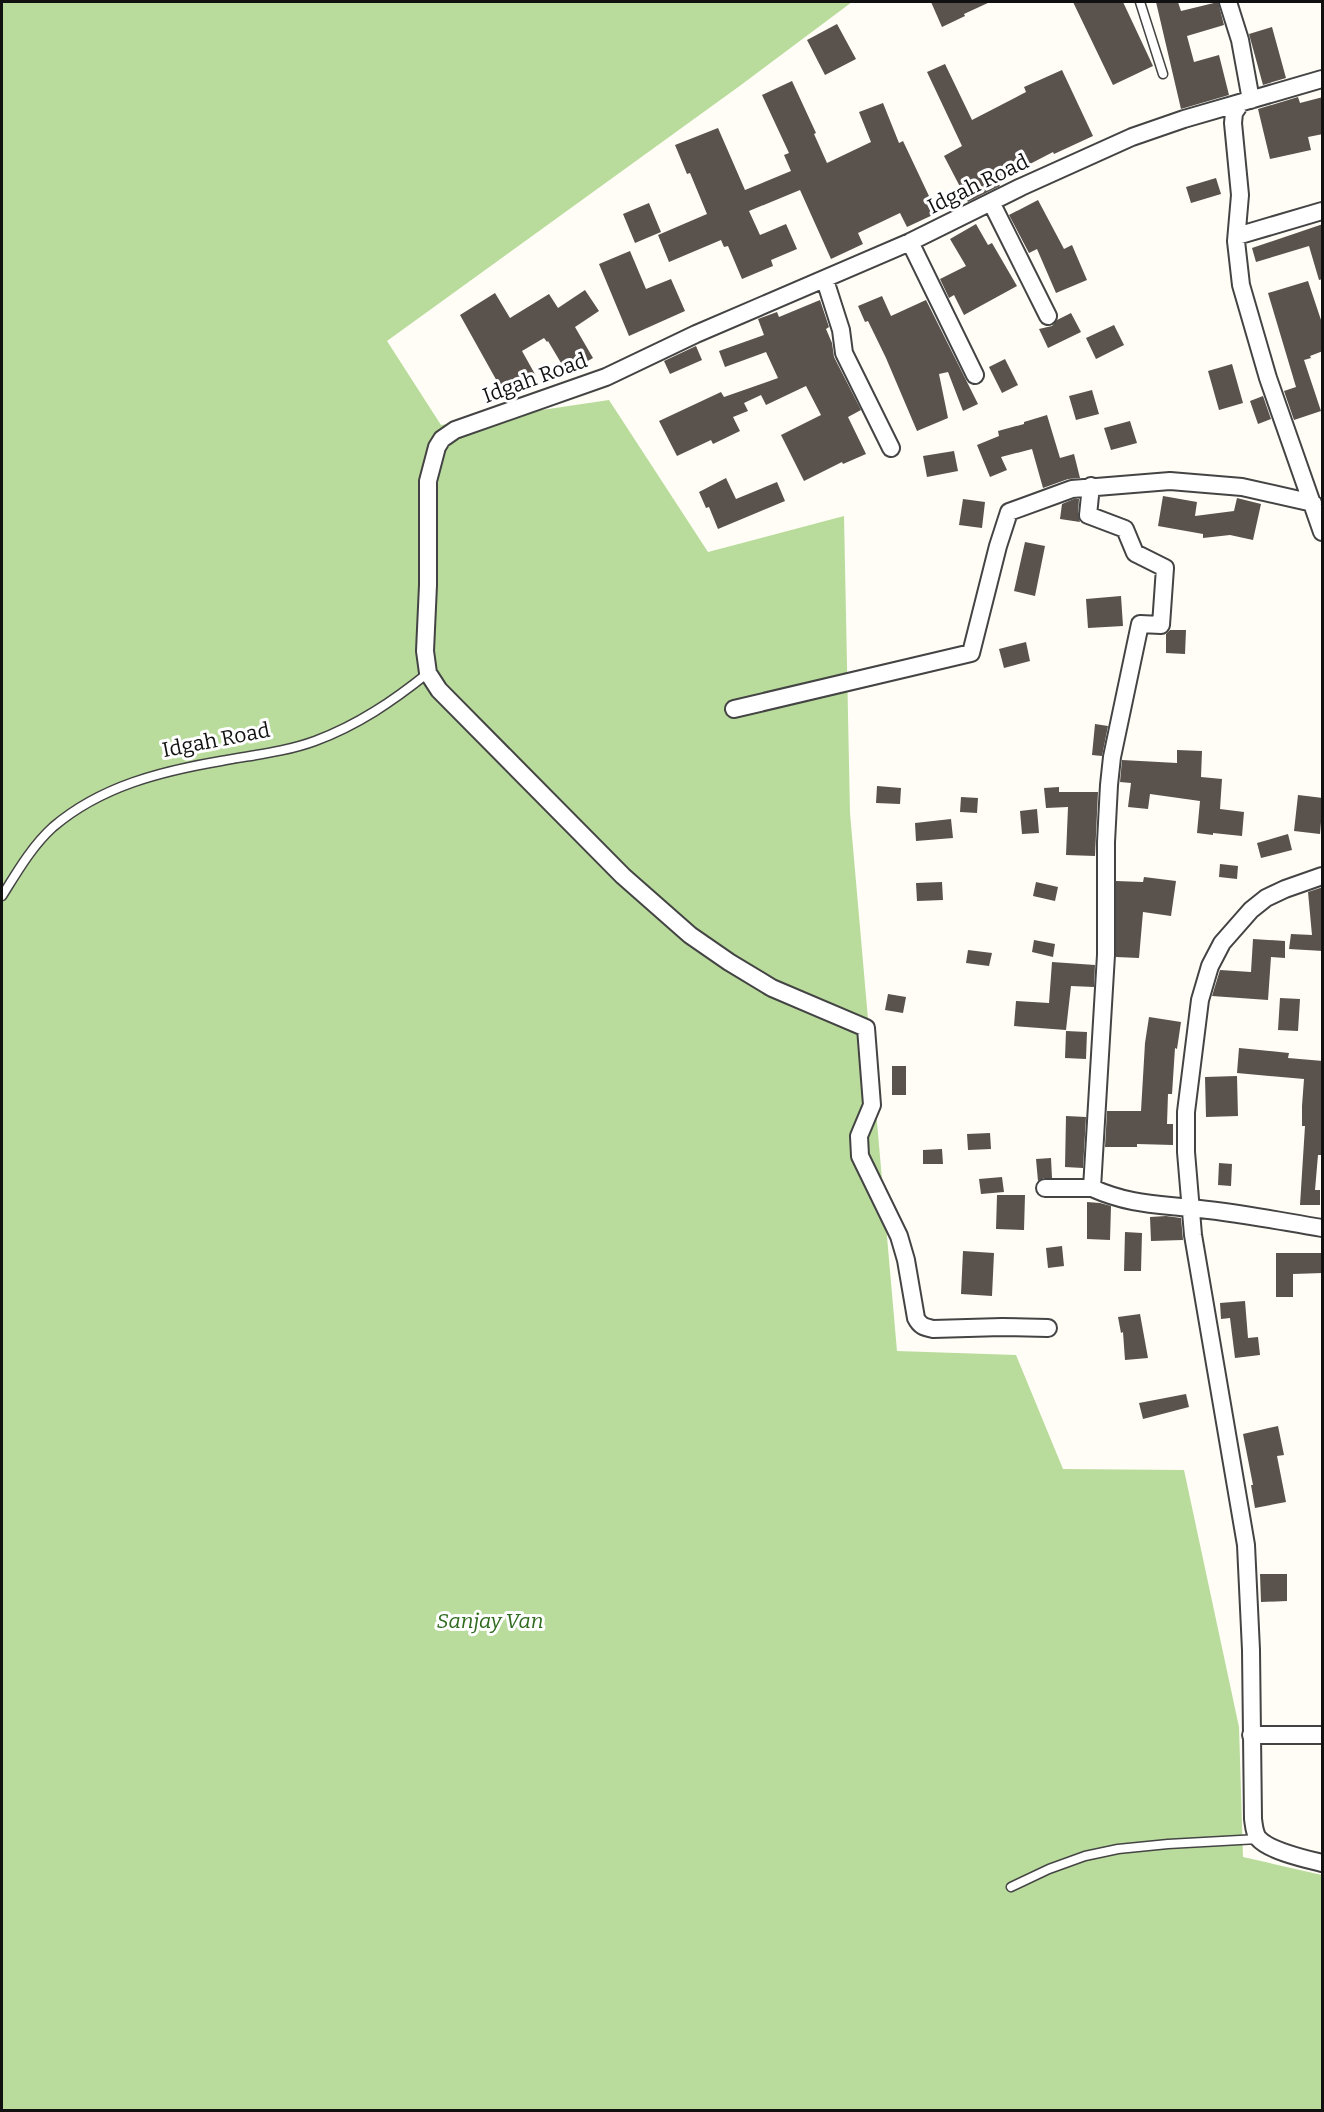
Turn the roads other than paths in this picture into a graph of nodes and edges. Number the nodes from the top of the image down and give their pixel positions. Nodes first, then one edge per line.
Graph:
1 (1140, 2) edge
2 (1228, 2) edge
3 (1163, 74) dead end
4 (1323, 79) edge
5 (1245, 102) junction
6 (992, 202) junction
7 (1323, 212) edge
8 (1237, 236) junction
9 (910, 242) junction
10 (825, 280) junction
11 (1048, 316) dead end
12 (975, 375) dead end
13 (891, 448) dead end
14 (1091, 486) junction
15 (1313, 503) junction
16 (1323, 532) edge
17 (428, 673) junction
18 (734, 710) dead end
19 (1323, 876) edge
20 (2, 896) edge
21 (1045, 1188) dead end
22 (1092, 1188) junction
23 (1190, 1208) junction
24 (1323, 1228) edge
25 (1048, 1328) dead end
26 (1251, 1735) junction
27 (1323, 1735) edge
28 (1259, 1839) junction
29 (1323, 1863) edge
30 (1011, 1887) dead end

1 - 3 lane
2 - 5 street
4 - 5 street, Idgah Road
5 - 6 street, Idgah Road
5 - 8 street
6 - 9 street, Idgah Road
6 - 11 street
7 - 8 street
8 - 15 street
9 - 10 street, Idgah Road
9 - 12 street
10 - 13 street
10 - 17 street, Idgah Road
14 - 15 street
14 - 18 street
14 - 22 street
15 - 16 street
17 - 20 lane, Idgah Road
17 - 25 street
19 - 23 street
21 - 22 street
22 - 23 street
23 - 24 street
23 - 26 street
26 - 27 street
26 - 28 street
28 - 29 street
28 - 30 lane

